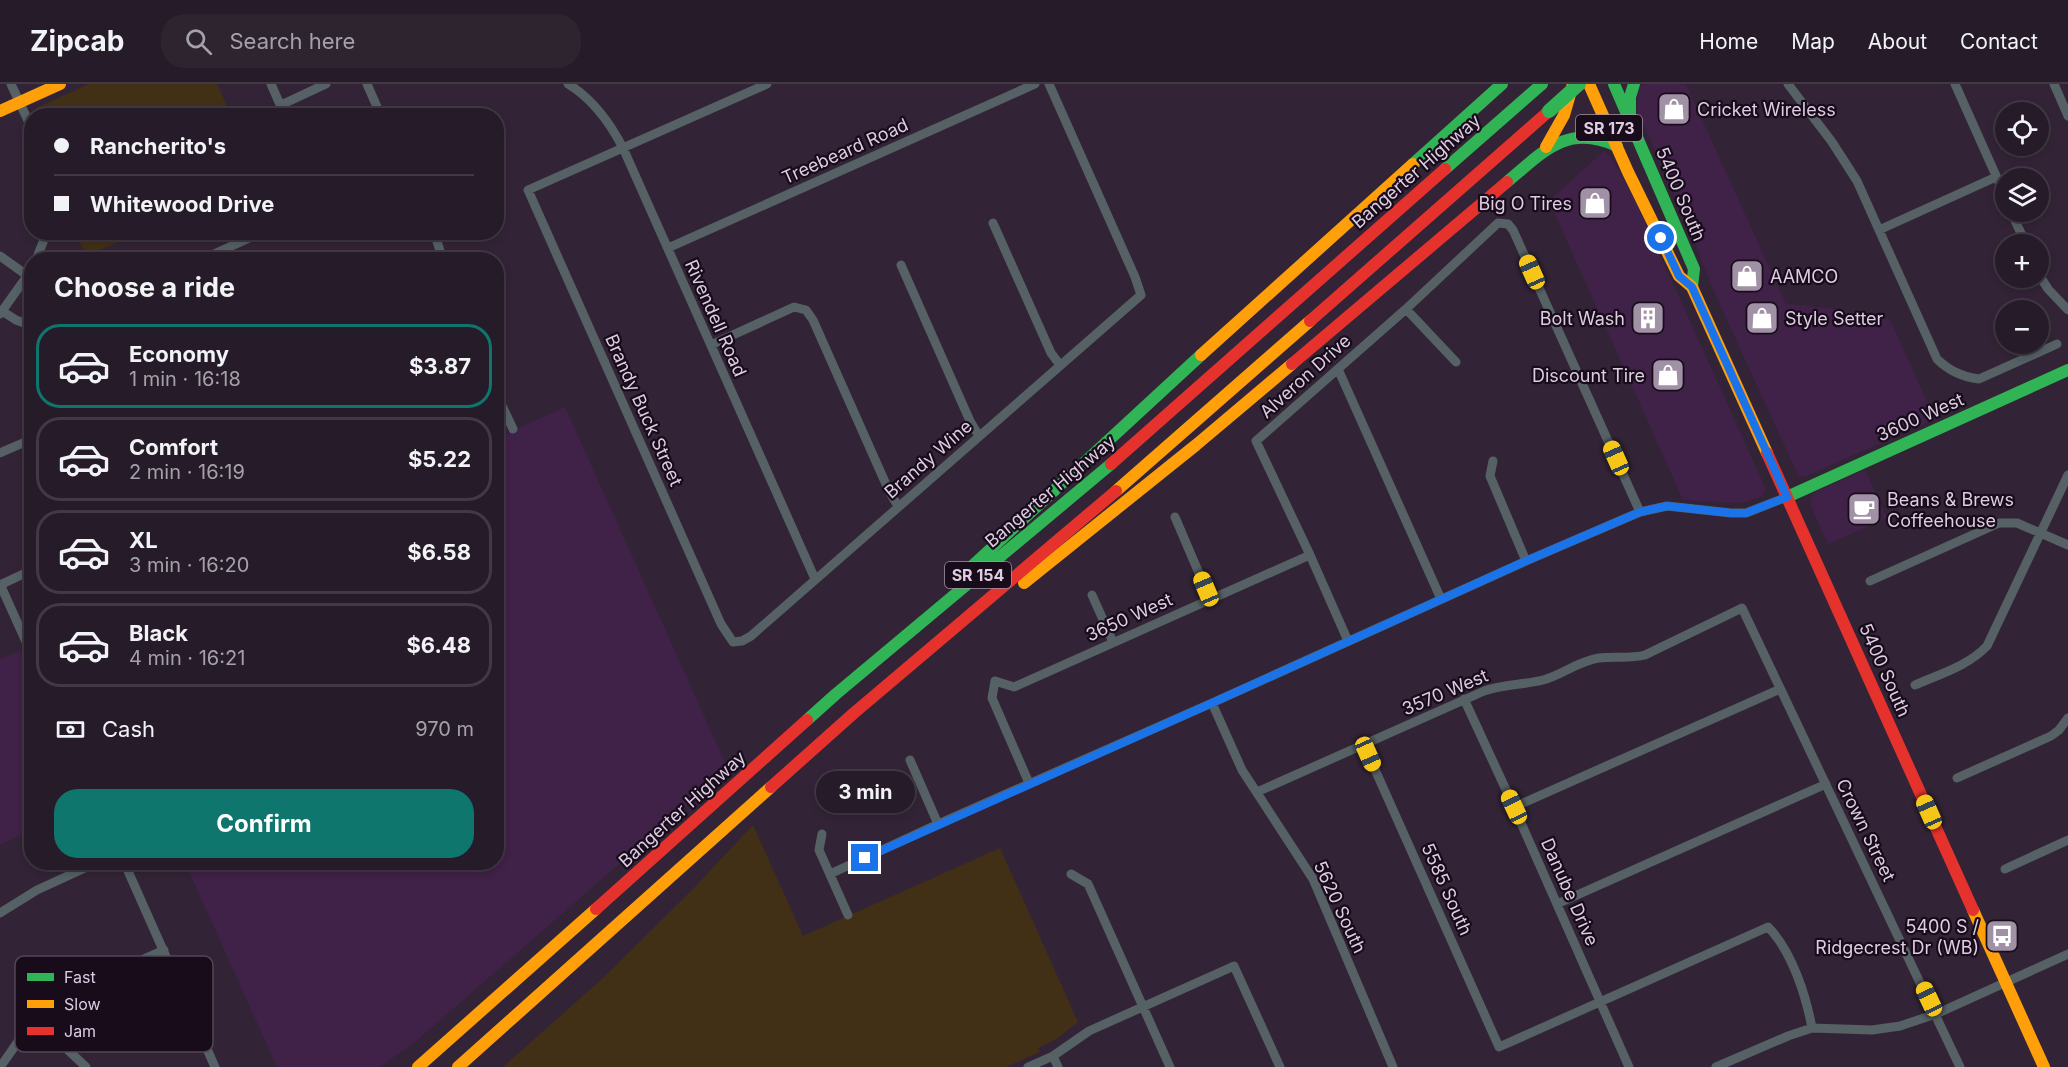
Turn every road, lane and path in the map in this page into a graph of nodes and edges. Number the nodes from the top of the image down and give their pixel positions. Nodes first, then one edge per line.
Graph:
1 (11, 84) edge
2 (60, 84) edge
3 (272, 84) edge
4 (326, 84) edge
5 (367, 84) edge
6 (568, 84) edge
7 (767, 84) edge
8 (1035, 84) edge
9 (1049, 84) edge
10 (1502, 84) edge
11 (1573, 84) edge
12 (1579, 84) edge
13 (1589, 84) edge
14 (1614, 84) edge
15 (1634, 84) edge
16 (1788, 84) edge
17 (1955, 84) edge
18 (2054, 84) edge
19 (1541, 85) edge
20 (20, 103) junction
21 (281, 105) junction
22 (282, 108) edge
23 (378, 108) edge
24 (0, 111) edge
25 (24, 112) edge
26 (2068, 116) edge
27 (1630, 120) junction
28 (1617, 146) junction
29 (623, 148) junction
30 (1541, 153) junction
31 (1995, 175) edge
32 (1995, 177) edge
33 (993, 223) dead end
34 (1879, 230) junction
35 (245, 240) edge
36 (668, 248) junction
37 (218, 252) edge
38 (0, 256) edge
39 (901, 265) dead end
40 (24, 270) edge
41 (24, 281) edge
42 (1692, 287) junction
43 (2047, 288) edge
44 (1406, 309) junction
45 (2068, 310) edge
46 (1, 312) edge
47 (24, 324) edge
48 (2057, 344) dead end
49 (711, 345) junction
50 (1456, 362) dead end
51 (1060, 365) junction
52 (1338, 369) junction
53 (2068, 370) edge
54 (504, 410) edge
55 (513, 429) dead end
56 (979, 436) junction
57 (24, 442) edge
58 (0, 453) edge
59 (1493, 461) dead end
60 (2068, 475) edge
61 (1787, 497) junction
62 (898, 506) junction
63 (1640, 512) junction
64 (1175, 517) dead end
65 (2042, 532) junction
66 (2068, 545) edge
67 (1310, 555) junction
68 (1526, 561) junction
69 (24, 574) edge
70 (815, 579) junction
71 (1870, 581) dead end
72 (0, 584) edge
73 (1092, 596) dead end
74 (1441, 599) junction
75 (1210, 600) junction
76 (1742, 608) joint
77 (24, 637) edge
78 (1347, 641) junction
79 (733, 642) joint
80 (1113, 642) junction
81 (1915, 685) dead end
82 (1780, 689) junction
83 (836, 694) junction
84 (1464, 699) junction
85 (1212, 703) junction
86 (854, 713) junction
87 (2067, 722) edge
88 (1364, 745) junction
89 (910, 760) dead end
90 (1957, 778) dead end
91 (1029, 783) junction
92 (1826, 784) junction
93 (1257, 792) junction
94 (1514, 807) junction
95 (938, 824) junction
96 (822, 834) dead end
97 (2068, 840) edge
98 (2005, 869) dead end
99 (81, 870) edge
100 (128, 870) edge
101 (830, 874) junction
102 (1071, 874) dead end
103 (1557, 904) junction
104 (0, 913) edge
105 (848, 915) dead end
106 (164, 950) junction
107 (2068, 954) edge
108 (151, 956) edge
109 (167, 956) edge
110 (2005, 982) junction
111 (1600, 1002) junction
112 (1142, 1006) junction
113 (1936, 1014) junction
114 (1812, 1028) junction
115 (15, 1046) edge
116 (70, 1052) edge
117 (208, 1052) edge
118 (1053, 1056) junction
119 (460, 1066) edge
120 (0, 1067) edge
121 (86, 1067) edge
122 (215, 1067) edge
123 (418, 1067) edge
124 (1028, 1067) edge
125 (1058, 1067) edge
126 (1170, 1067) edge
127 (1280, 1067) edge
128 (1393, 1067) edge
129 (1629, 1067) edge
130 (1716, 1067) edge
131 (1960, 1067) edge
132 (2044, 1067) edge

1 - 20 street
2 - 20 main road
3 - 21 street
4 - 21 street
5 - 23 street
6 - 29 street, Rivendell Road
7 - 29 street
8 - 36 street, Treebeard Road
9 - 51 street, Brandy Wine
10 - 83 main road
11 - 30 main road
12 - 86 main road, SR 154, bridge
13 - 28 main road, 5400 South / SR 173
14 - 27 main road, 5400 South / SR 173
15 - 27 main road
16 - 34 street
17 - 31 street
18 - 26 street
19 - 83 main road, Bangerter Highway / SR 154
20 - 24 main road
20 - 25 street
21 - 22 street
27 - 42 main road, 5400 South / SR 173
28 - 30 main road
28 - 42 main road, 5400 South / SR 173
29 - 36 street, Rivendell Road
29 - 79 street, Brandy Buck Street
30 - 86 main road
32 - 34 street
33 - 51 street
34 - 48 street
35 - 37 street
36 - 49 street, Rivendell Road
38 - 40 street
39 - 56 street
41 - 46 street
42 - 61 main road, 5400 South / SR 173
43 - 45 street
44 - 50 street
44 - 52 street, Alveron Drive
44 - 63 street, Alveron Drive
46 - 47 street
49 - 62 street
49 - 70 street, Rivendell Road
51 - 56 street, Brandy Wine
52 - 67 street, Alveron Drive
52 - 74 street
53 - 61 main road, 3600 West
54 - 55 street
56 - 62 street, Brandy Wine
57 - 58 street
59 - 68 street
60 - 65 street
61 - 63 street
61 - 110 main road, 5400 South / SR 173
62 - 70 street, Brandy Wine
63 - 68 street
64 - 75 street
65 - 66 street
65 - 71 street
65 - 81 street
67 - 75 street, 3650 West
67 - 78 street, Alveron Drive
68 - 74 street
69 - 72 street
70 - 79 street, Brandy Wine
72 - 77 street
73 - 80 street
74 - 78 street
75 - 80 street, 3650 West
76 - 82 street, Crown Street
76 - 84 street, 3570 West
78 - 85 street
80 - 91 street, 3650 West
82 - 92 street, Crown Street
82 - 94 street
83 - 123 main road, Bangerter Highway / SR 154
84 - 88 street, 3570 West
84 - 94 street, Danube Drive
85 - 91 street
85 - 93 street, 5620 South
86 - 119 main road, SR 154
87 - 90 street
88 - 93 street, 3570 West
88 - 111 street, 5585 South
89 - 95 street
91 - 95 street
92 - 103 street
92 - 113 street, Crown Street
93 - 128 street, 5620 South
94 - 103 street, Danube Drive
95 - 101 street
96 - 101 street
97 - 98 street
99 - 104 street
100 - 106 street
101 - 105 street
102 - 112 street
103 - 111 street, Danube Drive
106 - 108 street
106 - 109 street
107 - 110 street
110 - 113 street
110 - 132 main road, 5400 South / SR 173
111 - 114 street
111 - 129 street, Danube Drive
112 - 118 street
112 - 126 street
112 - 127 street
113 - 114 street
113 - 131 street, Crown Street
114 - 130 street
115 - 120 street
116 - 121 street
117 - 122 street
118 - 124 street
118 - 125 street

